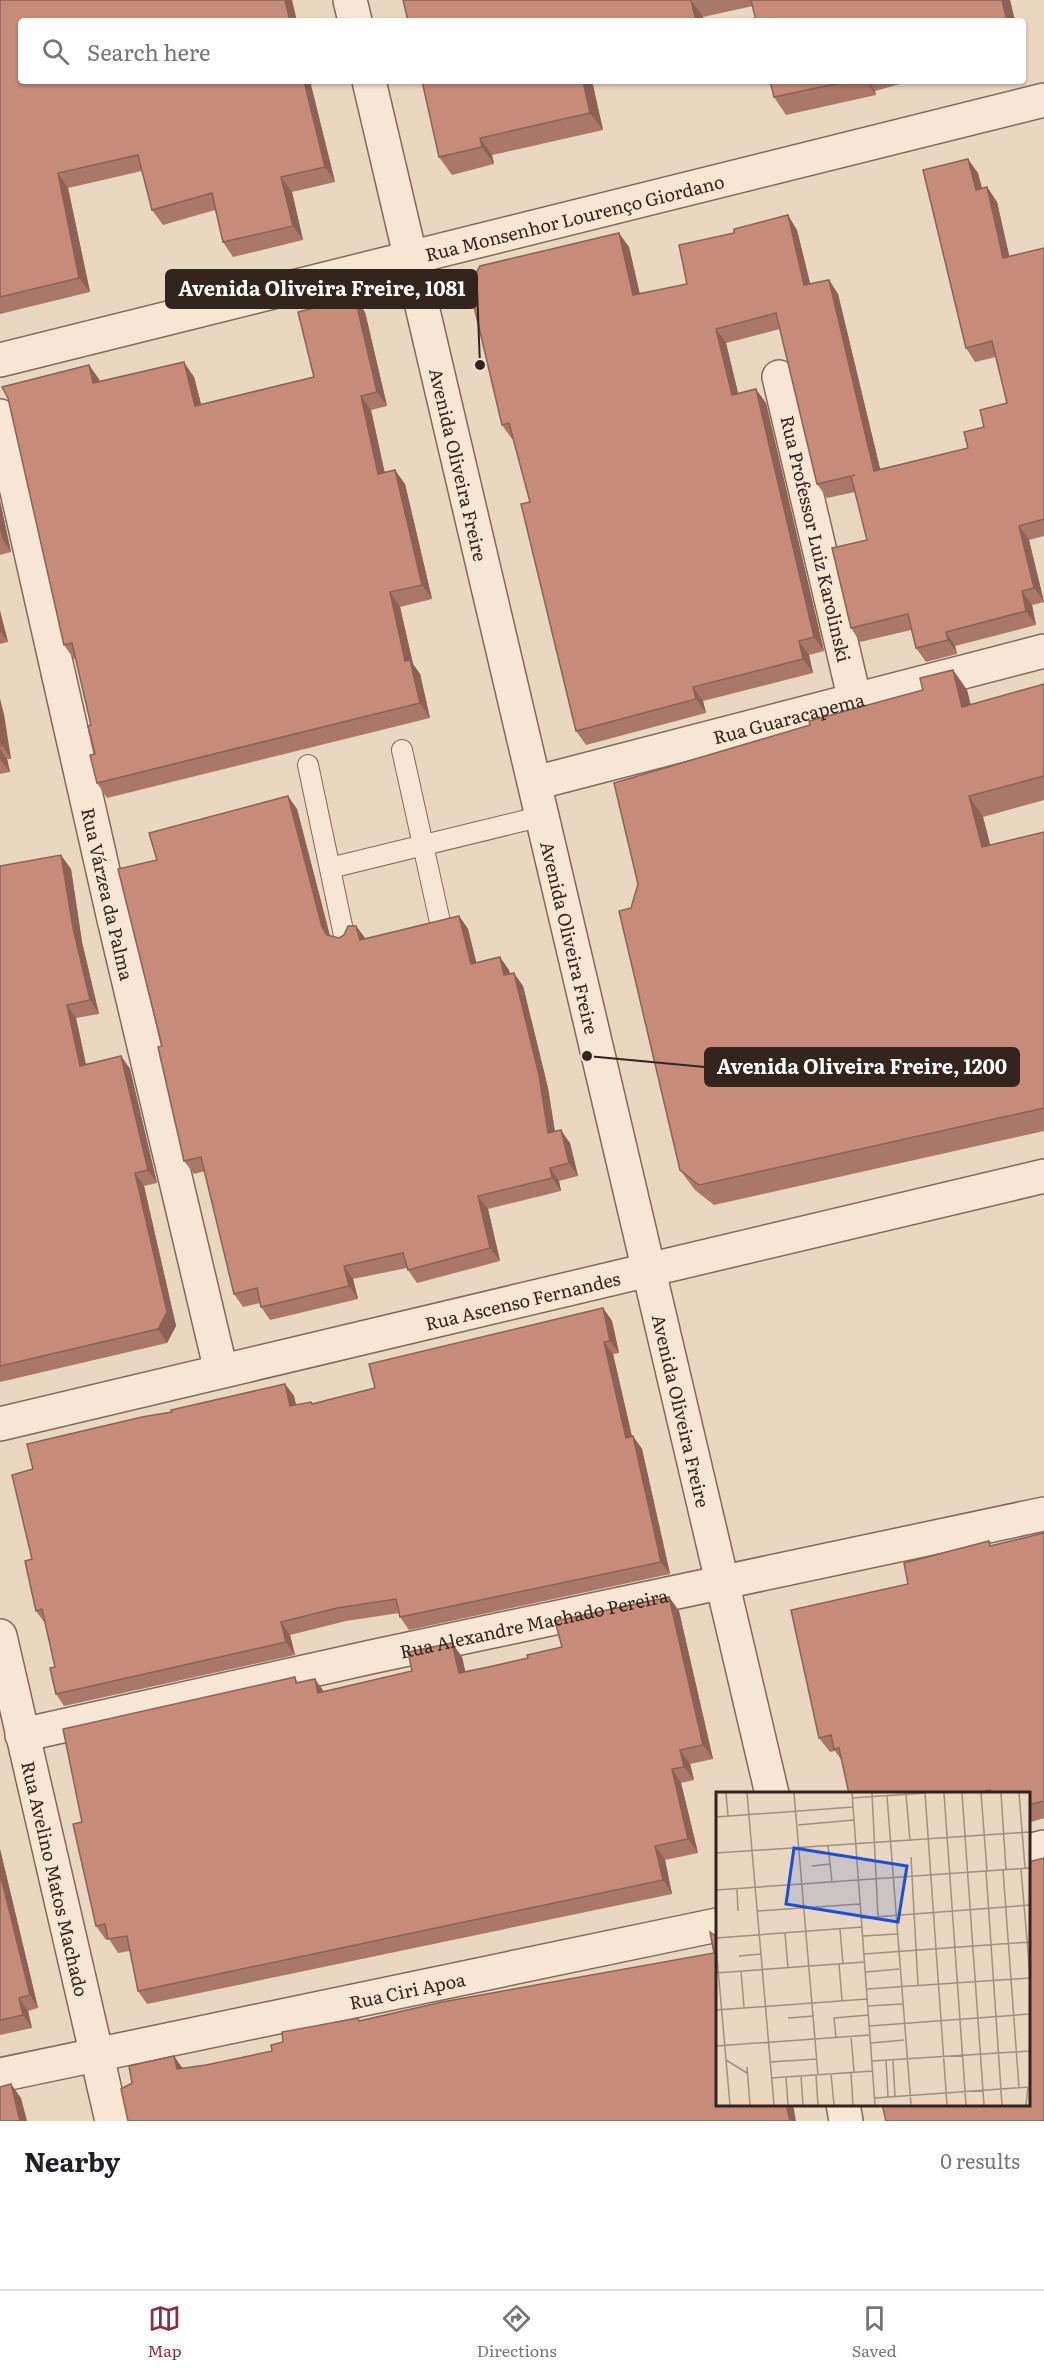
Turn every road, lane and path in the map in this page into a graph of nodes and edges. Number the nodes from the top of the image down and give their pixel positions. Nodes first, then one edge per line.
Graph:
1 (351, 0) edge
2 (354, 18) edge
3 (370, 84) edge
4 (1044, 100) edge
5 (409, 258) junction
6 (0, 360) edge
7 (779, 377) dead end
8 (0, 416) edge
9 (1044, 651) edge
10 (855, 701) junction
11 (402, 750) dead end
12 (308, 765) dead end
13 (535, 783) junction
14 (543, 816) junction
15 (423, 845) junction
16 (330, 868) junction
17 (441, 922) edge
18 (345, 940) edge
19 (1044, 1176) edge
20 (649, 1269) junction
21 (221, 1371) junction
22 (0, 1424) edge
23 (1044, 1514) edge
24 (721, 1582) junction
25 (0, 1636) edge
26 (22, 1736) junction
27 (772, 1792) edge
28 (1044, 1847) edge
29 (1029, 1851) edge
30 (716, 1924) edge
31 (95, 2054) junction
32 (0, 2075) edge
33 (843, 2106) edge
34 (112, 2121) edge
35 (846, 2121) edge

1 - 2 street
3 - 5 street, Avenida Oliveira Freire
4 - 5 street, Rua Monsenhor Lourenço Giordano
5 - 6 street, Rua Monsenhor Lourenço Giordano
5 - 13 street, Avenida Oliveira Freire
7 - 10 street, Rua Professor Luiz Karolinski
8 - 21 street, Rua Várzea da Palma
9 - 10 street, Rua Guaracapema
10 - 13 street, Rua Guaracapema
11 - 15 lane
12 - 16 lane
13 - 14 street, Avenida Oliveira Freire
14 - 15 lane
14 - 20 street, Avenida Oliveira Freire
15 - 16 lane
15 - 17 lane
16 - 18 lane
19 - 20 street, Rua Ascenso Fernandes
20 - 21 street, Rua Ascenso Fernandes
20 - 24 street, Avenida Oliveira Freire
21 - 22 street, Rua Ascenso Fernandes
23 - 24 street, Rua Alexandre Machado Pereira
24 - 26 street, Rua Alexandre Machado Pereira
24 - 27 street, Avenida Oliveira Freire
25 - 26 street, Rua Avelino Matos Machado
26 - 31 street, Rua Avelino Matos Machado
28 - 29 street
30 - 31 street, Rua Ciri Apoa
31 - 32 street, Rua Ciri Apoa
31 - 34 street, Rua Avelino Matos Machado
33 - 35 street

